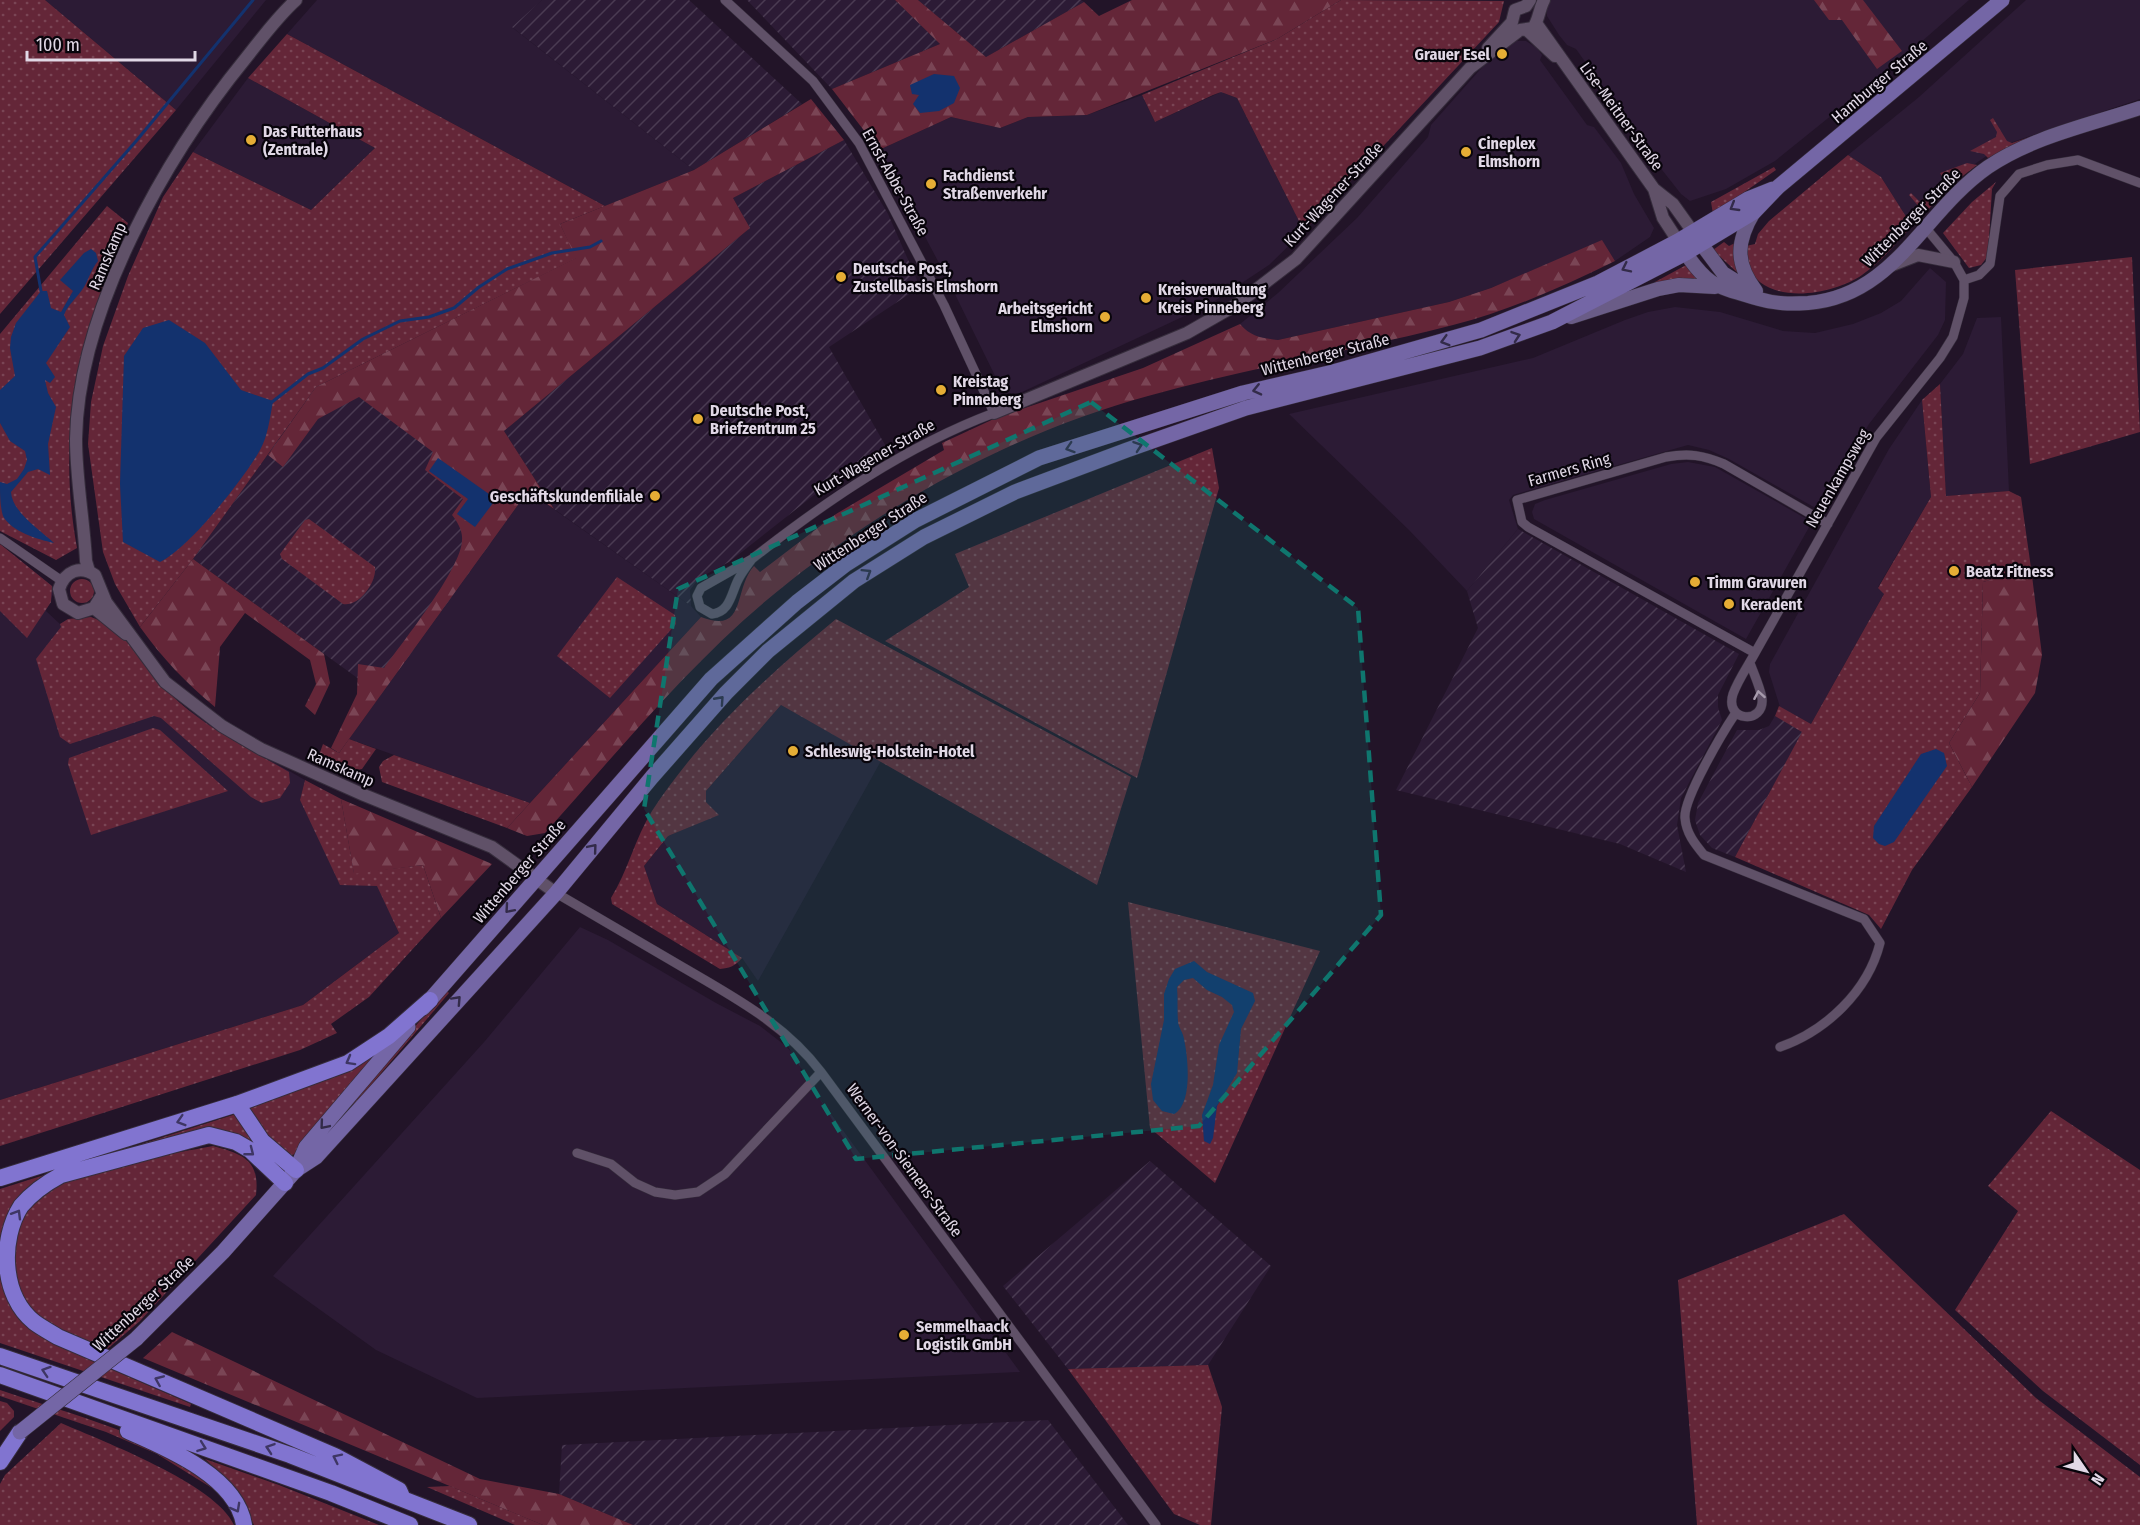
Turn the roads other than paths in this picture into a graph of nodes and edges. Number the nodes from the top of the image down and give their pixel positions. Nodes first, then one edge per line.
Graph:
1 (296, 0) edge
2 (725, 0) edge
3 (1544, 0) edge
4 (2002, 0) edge
5 (1528, 3) edge
6 (1527, 24) junction
7 (2140, 108) edge
8 (2140, 183) edge
9 (1779, 187) junction
10 (1654, 189) junction
11 (1754, 212) junction
12 (1925, 227) junction
13 (1696, 238) junction
14 (1682, 247) junction
15 (1954, 262) junction
16 (1890, 266) junction
17 (1964, 280) junction
18 (1718, 287) junction
19 (1758, 293) junction
20 (1804, 303) junction
21 (1552, 322) junction
22 (994, 412) junction
23 (1828, 524) junction
24 (0, 538) edge
25 (752, 559) junction
26 (89, 571) junction
27 (62, 581) junction
28 (102, 595) junction
29 (94, 608) junction
30 (134, 640) junction
31 (1755, 653) junction
32 (1750, 663) junction
33 (1735, 714) junction
34 (536, 878) junction
35 (556, 893) junction
36 (430, 1000) junction
37 (1780, 1047) dead end
38 (821, 1072) junction
39 (237, 1104) junction
40 (577, 1153) dead end
41 (291, 1177) junction
42 (0, 1178) edge
43 (0, 1356) edge
44 (0, 1375) edge
45 (108, 1413) junction
46 (20, 1432) junction
47 (0, 1446) edge
48 (0, 1462) edge
49 (403, 1499) junction
50 (244, 1525) edge
51 (410, 1525) edge
52 (469, 1525) edge
53 (1156, 1525) edge

1 - 26 street, Ramskamp
2 - 22 street, Ernst-Abbe-Straße
3 - 6 street, Kurt-Wagener-Straße
4 - 9 main road, Hamburger Straße
5 - 6 street, Kurt-Wagener-Straße
5 - 6 street, Kurt-Wagener-Straße
6 - 10 street, Lise-Meitner-Straße
6 - 22 street, Kurt-Wagener-Straße
7 - 12 main road, Wittenberger Straße
8 - 17 street
9 - 11 main road, Hamburger Straße
9 -> 13 main road, Hamburger Straße
10 - 13 street, Lise-Meitner-Straße
10 - 14 street, Lise-Meitner-Straße
11 - 13 main road, Hamburger Straße
11 - 19 main road
12 - 15 street
12 - 16 main road, Wittenberger Straße
13 - 14 main road, Wittenberger Straße
13 - 19 main road, Wittenberger Straße
14 - 18 main road, Wittenberger Straße
14 - 21 main road, Wittenberger Straße
14 -> 34 main road, Wittenberger Straße
15 - 16 street
15 - 17 street
16 - 20 main road, Wittenberger Straße
17 - 23 street, Neuenkampsweg
18 - 20 main road, Wittenberger Straße
18 - 21 main road
19 - 20 main road, Wittenberger Straße
35 -> 21 main road, Wittenberger Straße
22 - 25 street, Kurt-Wagener-Straße
23 - 31 street, Neuenkampsweg
23 - 31 street, Farmers Ring
24 - 27 street
25 - 25 street, Kurt-Wagener-Straße
26 - 27 street
26 - 28 street, Ramskamp
27 - 29 street
28 - 29 street
28 - 30 street, Ramskamp
29 - 30 street, Ramskamp
30 - 34 street, Ramskamp
31 - 32 street, Neuenkampsweg
32 - 33 street, Neuenkampsweg
33 -> 32 street
33 - 37 street, Neuenkampsweg
34 - 35 street, Ramskamp
34 -> 36 main road, Wittenberger Straße
35 - 38 street, Werner-von-Siemens-Straße
41 -> 35 main road, Wittenberger Straße
36 -> 39 highway
36 -> 41 main road, Wittenberger Straße
38 - 40 street
38 - 53 street, Werner-von-Siemens-Straße
39 - 41 highway
39 -> 42 highway
41 - 46 main road, Wittenberger Straße, bridge
49 -> 41 highway
49 -> 43 highway
44 - 45 highway
45 -> 50 highway
45 -> 51 highway
46 - 47 main road, Wittenberger Straße
46 - 48 highway
49 - 52 highway

